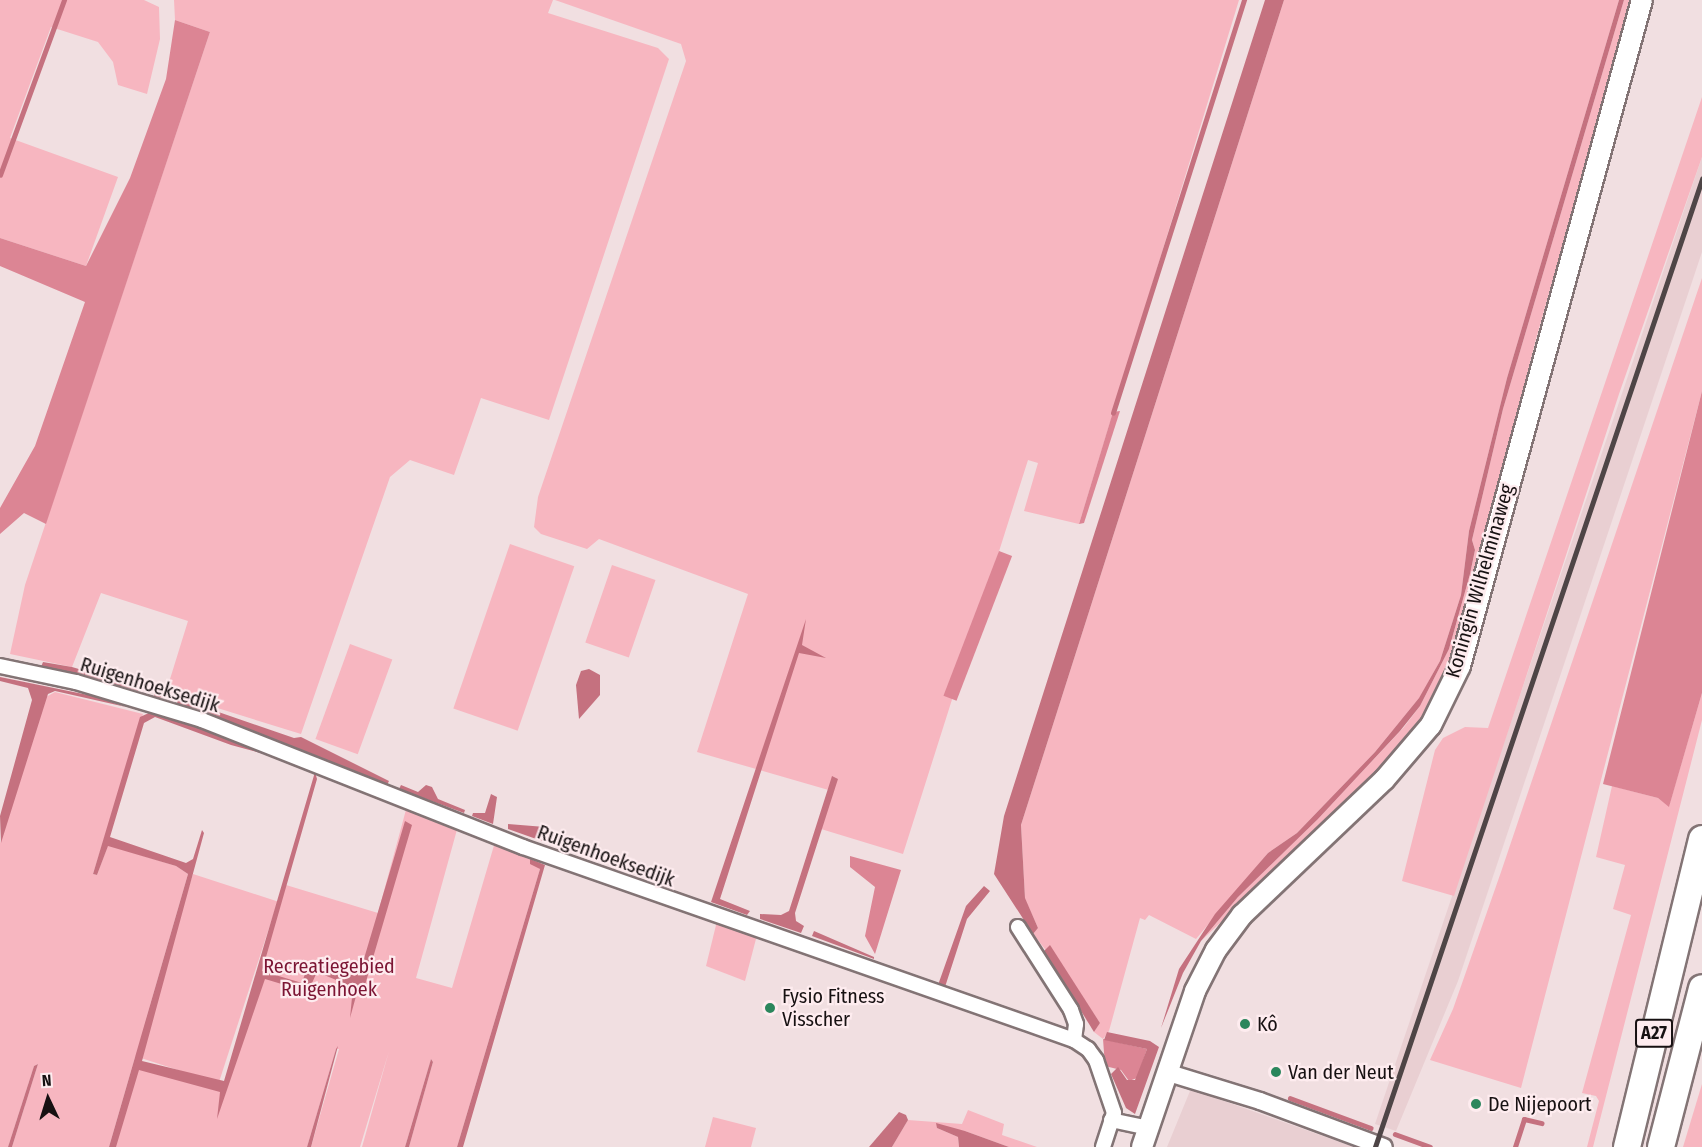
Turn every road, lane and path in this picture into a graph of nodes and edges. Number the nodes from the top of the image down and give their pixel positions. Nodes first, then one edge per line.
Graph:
1 (1642, 0) edge
2 (0, 666) edge
3 (1702, 839) edge
4 (1018, 927) dead end
5 (1702, 988) edge
6 (1074, 1040) junction
7 (1169, 1073) junction
8 (1111, 1120) junction
9 (1148, 1128) junction
10 (1103, 1147) edge
11 (1143, 1147) edge
12 (1384, 1147) edge
13 (1627, 1147) edge
14 (1661, 1147) edge

1 - 7 main road, Koningin Wilhelminaweg
2 - 6 street, Ruigenhoeksedijk
3 - 13 highway, A27
4 - 6 street
5 - 14 highway, A27
6 - 8 street, Ruigenhoeksedijk
7 - 9 main road, Koningin Wilhelminaweg
7 - 12 street
8 - 9 street
8 - 10 street
9 - 11 main road, Koningin Wilhelminaweg

